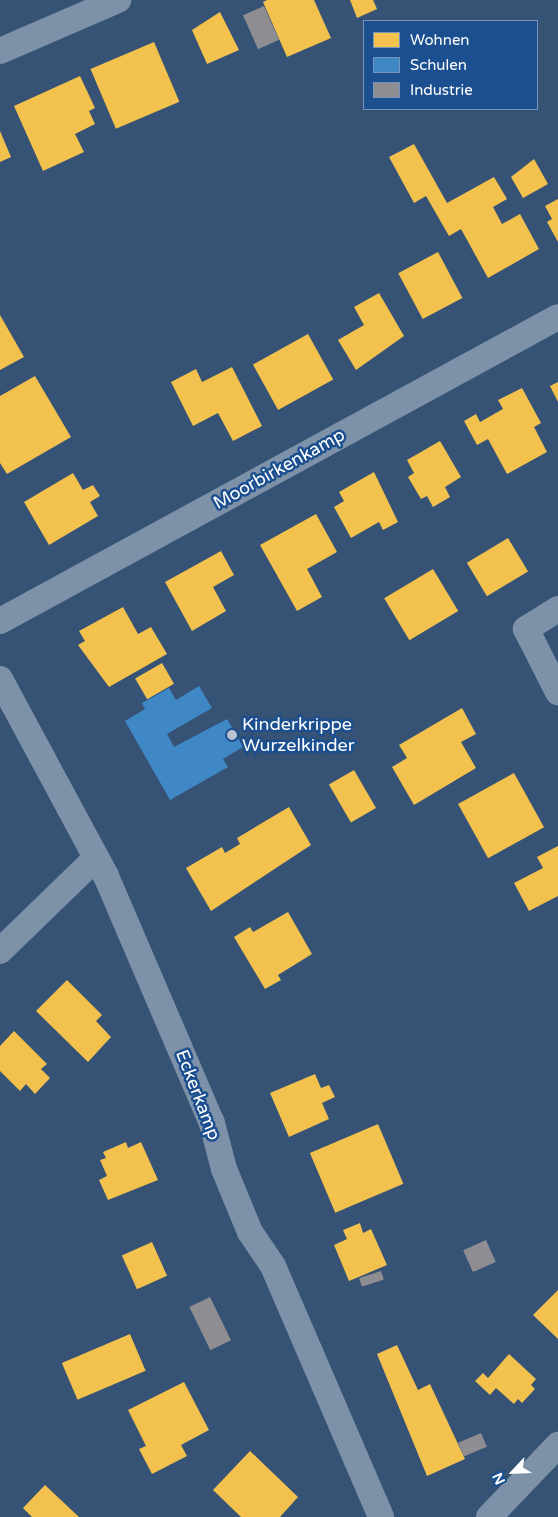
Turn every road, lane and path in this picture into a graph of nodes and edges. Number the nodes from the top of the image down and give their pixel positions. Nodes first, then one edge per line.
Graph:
1 (118, 0) edge
2 (0, 51) edge
3 (558, 317) edge
4 (558, 609) edge
5 (0, 621) edge
6 (0, 678) edge
7 (558, 692) edge
8 (96, 858) junction
9 (0, 951) edge
10 (558, 1445) edge
11 (381, 1517) edge
12 (489, 1517) edge

1 - 2 street
3 - 5 street, Moorbirkenkamp
4 - 7 street
6 - 8 street, Eckerkamp
8 - 9 street
8 - 11 street, Eckerkamp
10 - 12 street

